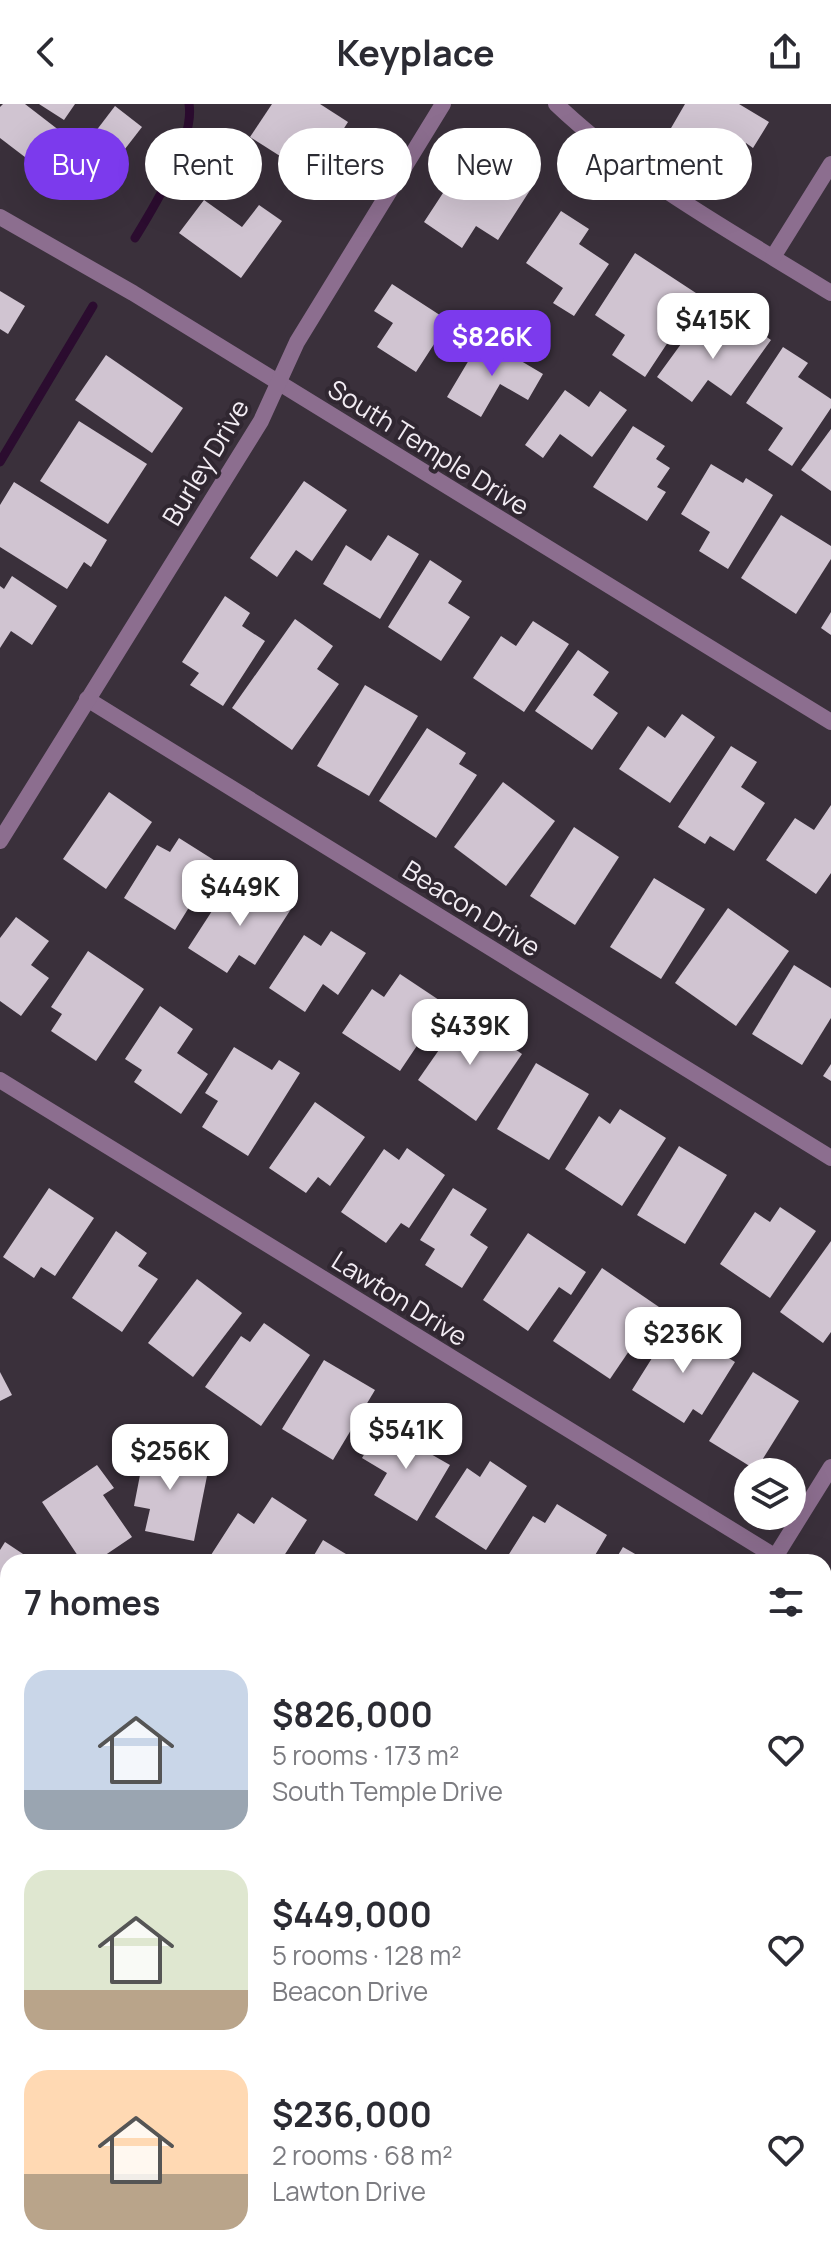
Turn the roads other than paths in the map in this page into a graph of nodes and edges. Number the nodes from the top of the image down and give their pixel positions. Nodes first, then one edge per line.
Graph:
1 (443, 104) edge
2 (556, 104) edge
3 (831, 164) edge
4 (0, 217) edge
5 (773, 257) junction
6 (831, 293) edge
7 (279, 382) junction
8 (87, 699) junction
9 (831, 722) edge
10 (0, 841) edge
11 (0, 1080) edge
12 (831, 1158) edge
13 (831, 1467) edge
14 (766, 1554) edge
15 (777, 1554) edge

1 - 7 street, Burley Drive
2 - 5 street
3 - 5 street
4 - 7 street, South Temple Drive
5 - 6 street
7 - 8 street, Burley Drive
7 - 9 street, South Temple Drive
8 - 10 street, Burley Drive
8 - 12 street, Beacon Drive
11 - 14 street, Lawton Drive
13 - 15 street

